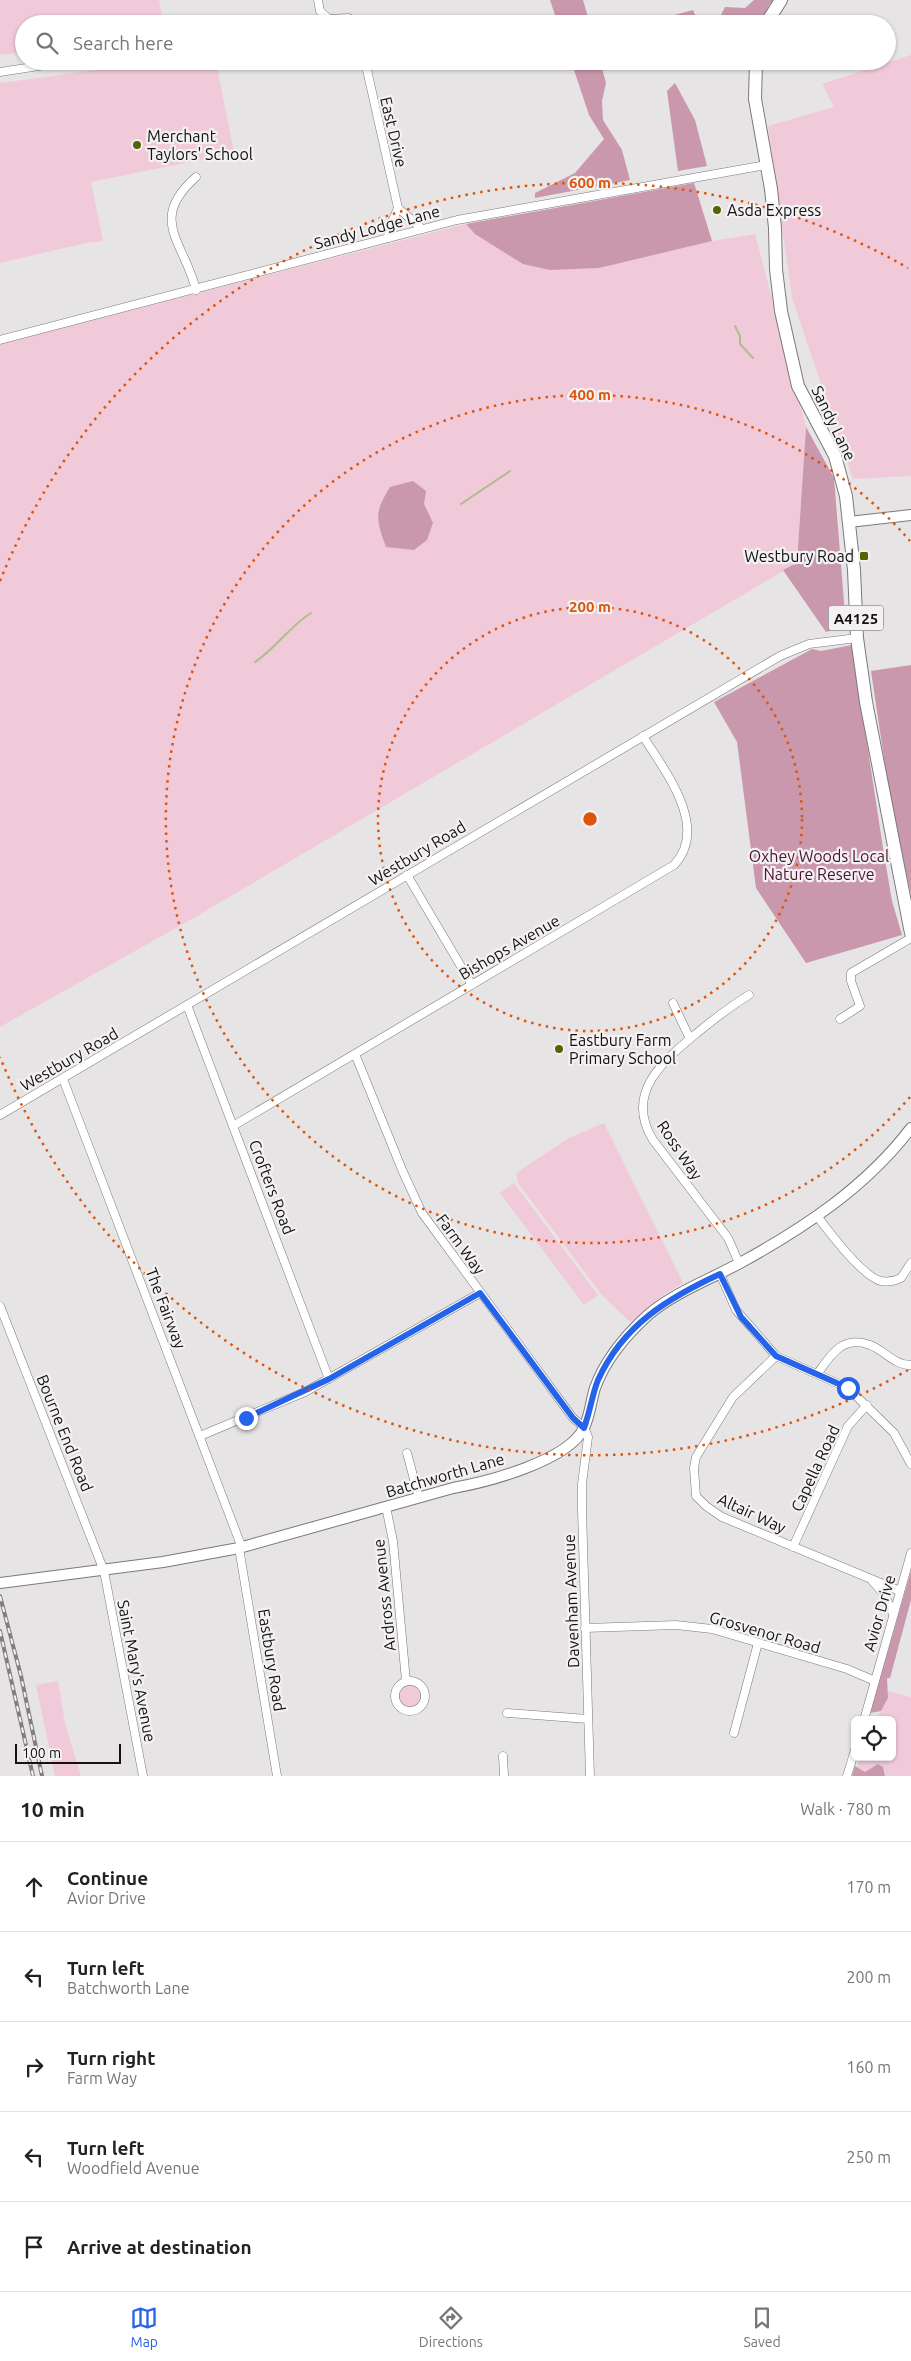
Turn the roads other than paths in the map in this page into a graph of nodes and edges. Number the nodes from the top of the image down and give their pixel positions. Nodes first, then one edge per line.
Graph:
1 (318, 0) edge
2 (781, 0) edge
3 (324, 15) edge
4 (772, 15) edge
5 (15, 70) edge
6 (365, 70) edge
7 (756, 70) edge
8 (0, 72) edge
9 (766, 164) junction
10 (196, 177) dead end
11 (398, 208) junction
12 (422, 229) junction
13 (388, 238) junction
14 (196, 290) junction
15 (0, 340) edge
16 (911, 515) edge
17 (849, 522) junction
18 (858, 638) junction
19 (643, 736) junction
20 (407, 875) junction
21 (911, 933) edge
22 (911, 938) edge
23 (472, 985) junction
24 (749, 995) dead end
25 (673, 1003) dead end
26 (186, 1005) junction
27 (840, 1019) dead end
28 (690, 1039) junction
29 (355, 1054) junction
30 (63, 1079) junction
31 (0, 1115) edge
32 (233, 1126) junction
33 (911, 1128) edge
34 (817, 1216) junction
35 (739, 1263) junction
36 (911, 1263) edge
37 (720, 1274) junction
38 (480, 1293) junction
39 (0, 1306) edge
40 (776, 1356) junction
41 (911, 1365) edge
42 (818, 1373) junction
43 (329, 1379) junction
44 (867, 1405) junction
45 (584, 1428) junction
46 (200, 1436) junction
47 (407, 1453) dead end
48 (911, 1464) edge
49 (419, 1498) junction
50 (386, 1507) junction
51 (794, 1547) junction
52 (240, 1548) junction
53 (911, 1553) edge
54 (104, 1571) junction
55 (871, 1580) junction
56 (0, 1583) edge
57 (900, 1591) junction
58 (893, 1614) junction
59 (585, 1628) junction
60 (758, 1643) junction
61 (875, 1681) junction
62 (406, 1682) junction
63 (507, 1714) dead end
64 (865, 1716) edge
65 (588, 1719) junction
66 (734, 1733) dead end
67 (503, 1756) dead end
68 (852, 1761) edge
69 (143, 1776) edge
70 (277, 1776) edge
71 (504, 1776) edge
72 (590, 1776) edge
73 (847, 1776) edge

1 - 3 street
2 - 4 main road
5 - 8 street
6 - 11 street, East Drive
7 - 9 main road, A4125
9 - 12 street, Sandy Lodge Lane
9 - 17 main road, Sandy Lane / A4125
10 - 14 street
11 - 12 street
11 - 13 street
12 - 13 street, Sandy Lodge Lane
13 - 14 street, Sandy Lodge Lane
14 - 15 street, Sandy Lodge Lane
16 - 17 street
17 - 18 main road, Sandy Lane / A4125
18 - 19 street, Westbury Road
18 - 21 main road, Sandy Lane / A4125
19 - 20 street, Westbury Road
19 - 23 street, Bishops Avenue
20 - 23 street
20 - 26 street, Westbury Road
22 - 27 street
23 - 29 street, Bishops Avenue
24 - 28 street, Ross Way
25 - 28 street
26 - 30 street, Westbury Road
26 - 32 street, Crofters Road
28 - 35 street, Ross Way
29 - 32 street, Bishops Avenue
29 - 38 street, Farm Way
30 - 31 street, Westbury Road
30 - 46 street, The Fairway
32 - 43 street, Crofters Road
33 - 34 street, Batchworth Lane
34 - 35 street, Batchworth Lane
34 - 36 street
35 - 37 street, Batchworth Lane
37 - 40 street
37 - 45 street, Batchworth Lane
38 - 43 street
38 - 45 street, Farm Way
39 - 54 street, Bourne End Road
40 - 42 street
40 - 51 street, Altair Way
41 - 42 street
42 - 44 street
43 - 46 street
44 - 48 street
44 - 51 street, Capella Road
45 - 49 street, Batchworth Lane
45 - 59 street, Davenham Avenue
46 - 52 street, The Fairway
47 - 49 street
49 - 50 street, Batchworth Lane
50 - 52 street, Batchworth Lane
50 - 62 street, Ardross Avenue
51 - 55 street, Altair Way
52 - 54 street, Batchworth Lane
52 - 70 street, Eastbury Road
53 - 57 street, Avior Drive
54 - 56 street, Batchworth Lane
54 - 69 street, Saint Mary's Avenue
55 - 57 street, Altair Way
55 - 58 street
57 - 58 street, Avior Drive
58 - 61 street, Avior Drive
59 - 60 street, Grosvenor Road
59 - 65 street, Davenham Avenue
60 - 61 street, Grosvenor Road
60 - 66 street
61 - 64 street, Avior Drive
62 - 62 street
63 - 65 street
65 - 72 street, Davenham Avenue
67 - 71 street
68 - 73 street

